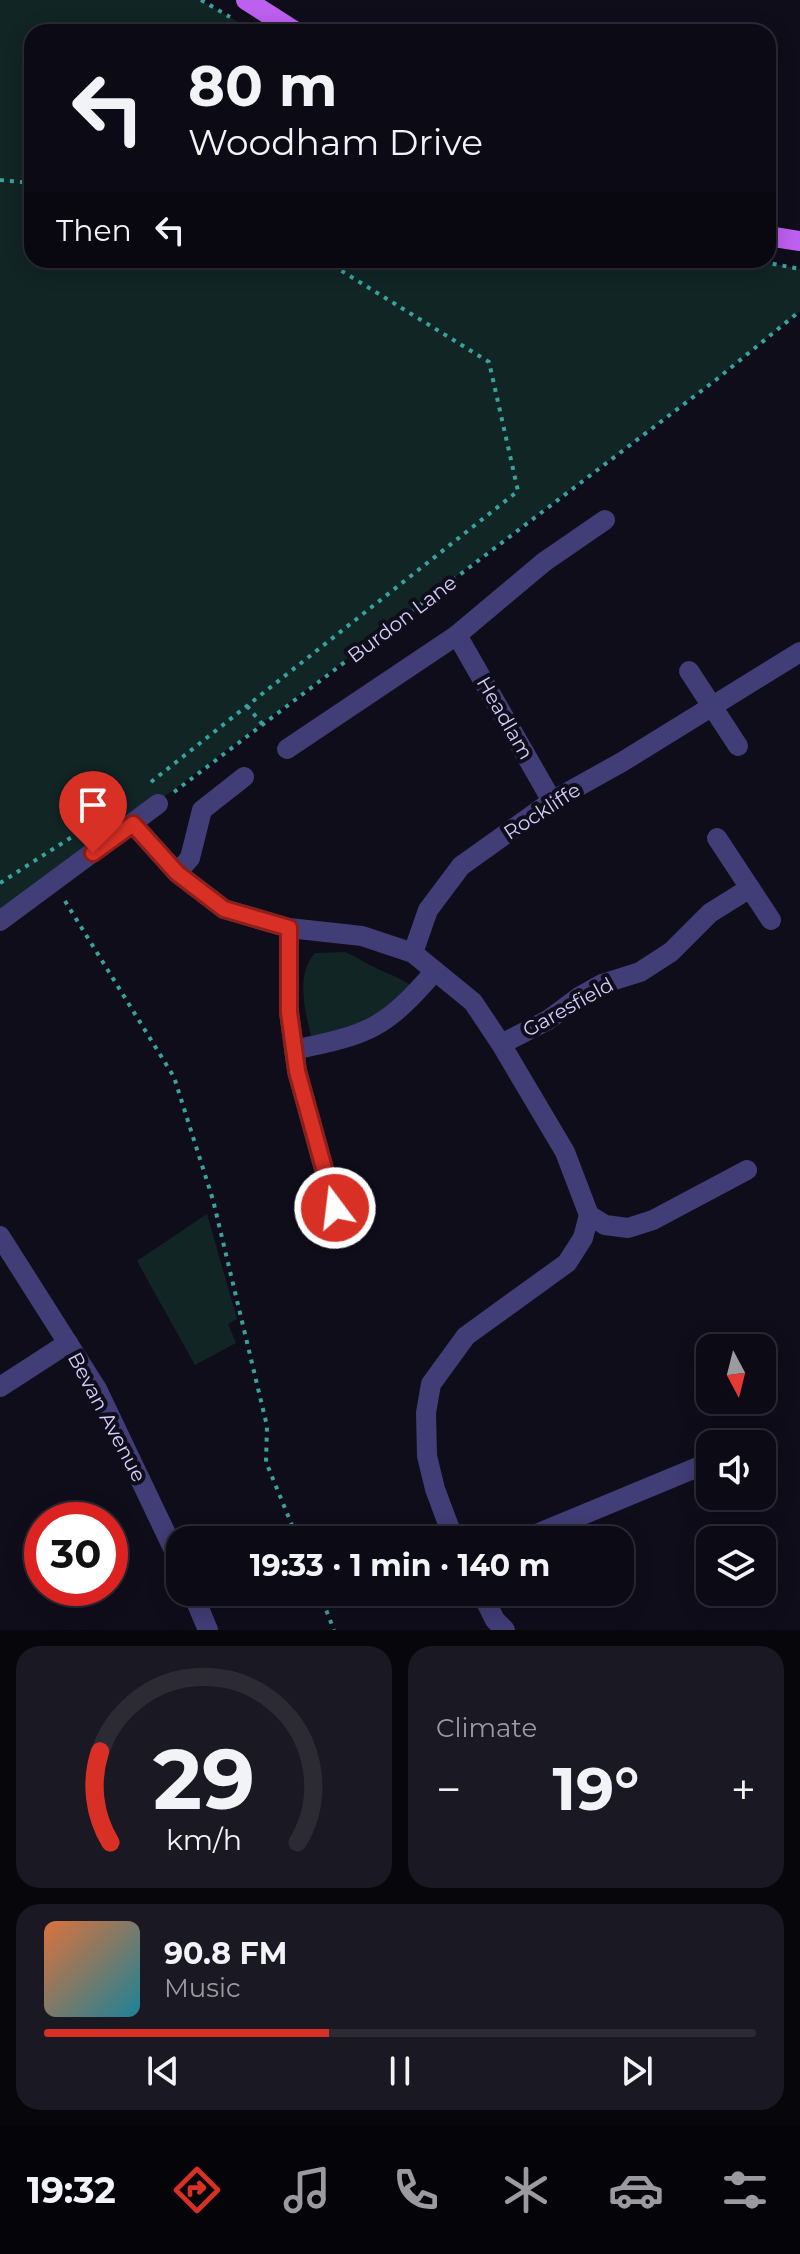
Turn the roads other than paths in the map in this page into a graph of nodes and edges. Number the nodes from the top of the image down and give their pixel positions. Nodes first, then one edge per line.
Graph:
1 (246, 0) edge
2 (284, 24) edge
3 (776, 237) edge
4 (800, 241) edge
5 (605, 520) dead end
6 (457, 635) junction
7 (800, 652) edge
8 (689, 671) dead end
9 (711, 708) junction
10 (738, 746) dead end
11 (287, 749) dead end
12 (244, 777) dead end
13 (552, 801) junction
14 (158, 804) road end
15 (133, 824) junction
16 (717, 838) dead end
17 (177, 873) junction
18 (750, 888) junction
19 (771, 920) dead end
20 (0, 921) edge
21 (289, 928) junction
22 (413, 953) junction
23 (435, 971) junction
24 (501, 1044) junction
25 (294, 1050) junction
26 (747, 1170) dead end
27 (589, 1215) junction
28 (342, 1235) dead end
29 (0, 1236) edge
30 (68, 1343) junction
31 (0, 1387) edge
32 (696, 1468) edge
33 (450, 1526) edge
34 (556, 1526) edge
35 (166, 1534) edge
36 (198, 1606) edge
37 (488, 1606) edge
38 (208, 1630) edge
39 (505, 1630) edge

1 - 2 main road
3 - 4 main road
5 - 6 street
6 - 11 street
6 - 13 street, Headlam
7 - 9 street, Rockliffe
8 - 9 street
9 - 10 street
9 - 13 street, Rockliffe
12 - 17 street
13 - 22 street, Rockliffe
14 - 15 street
15 - 17 street
15 - 20 street
16 - 18 street
17 - 21 street
18 - 19 street
18 - 24 street, Garesfield
21 - 22 street
21 - 25 street
22 - 23 street
23 - 24 street
23 - 25 street
24 - 27 street
25 - 28 street
26 - 27 street
27 - 33 street
29 - 30 street, Bevan Avenue
30 - 31 street
30 - 35 street, Bevan Avenue
32 - 34 street
36 - 38 street
37 - 39 street

